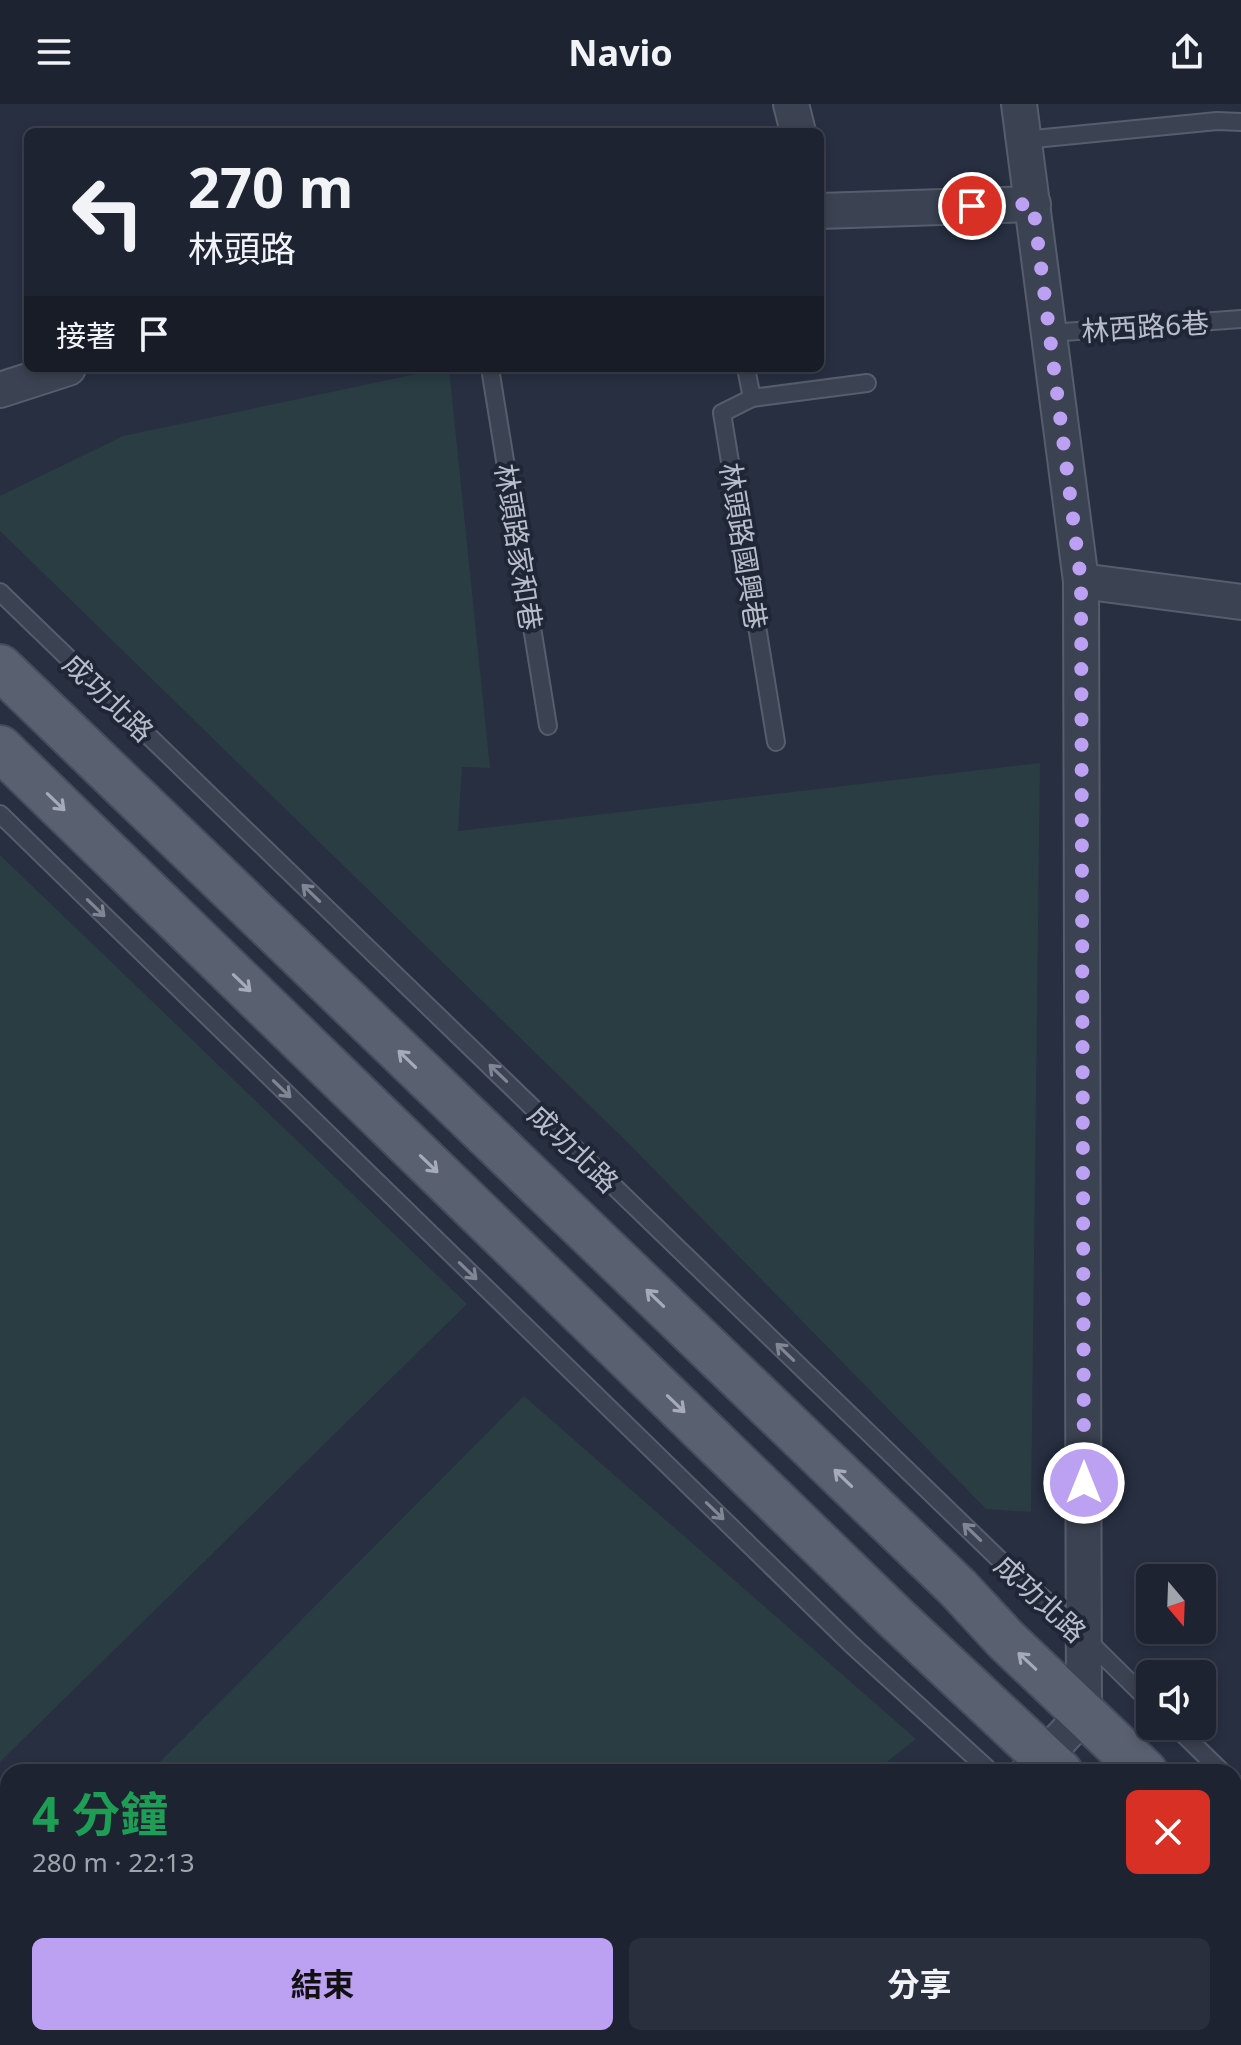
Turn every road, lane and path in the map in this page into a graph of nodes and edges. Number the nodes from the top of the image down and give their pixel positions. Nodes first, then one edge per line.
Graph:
1 (791, 104) edge
2 (1019, 104) edge
3 (1241, 122) edge
4 (797, 128) edge
5 (1024, 140) junction
6 (1033, 204) junction
7 (824, 211) edge
8 (1241, 319) edge
9 (1050, 333) junction
10 (56, 372) edge
11 (491, 372) edge
12 (747, 372) edge
13 (867, 383) dead end
14 (0, 390) edge
15 (752, 398) junction
16 (1081, 581) junction
17 (0, 592) edge
18 (1241, 602) edge
19 (0, 667) edge
20 (548, 726) dead end
21 (776, 742) dead end
22 (0, 748) edge
23 (0, 814) edge
24 (1084, 1639) junction
25 (1136, 1689) edge
26 (1084, 1714) junction
27 (1189, 1740) edge
28 (982, 1764) edge
29 (1041, 1764) edge
30 (1046, 1764) edge
31 (1137, 1764) edge
32 (1214, 1764) edge

1 - 4 street
2 - 5 street
3 - 5 lane
5 - 6 street
6 - 7 street
6 - 9 street
8 - 9 lane, 林西路6巷
9 - 16 street
10 - 14 street
11 - 20 lane, 林頭路家和巷
12 - 15 lane
13 - 15 lane
15 - 21 lane, 林頭路國興巷
16 - 18 street
16 - 24 street
24 -> 17 lane, 成功北路
26 -> 19 main road, 成功北路
22 -> 29 main road
23 -> 28 lane
24 - 25 lane, 成功北路
24 - 26 street
26 - 30 street
26 - 31 main road, 成功北路
27 - 32 lane

